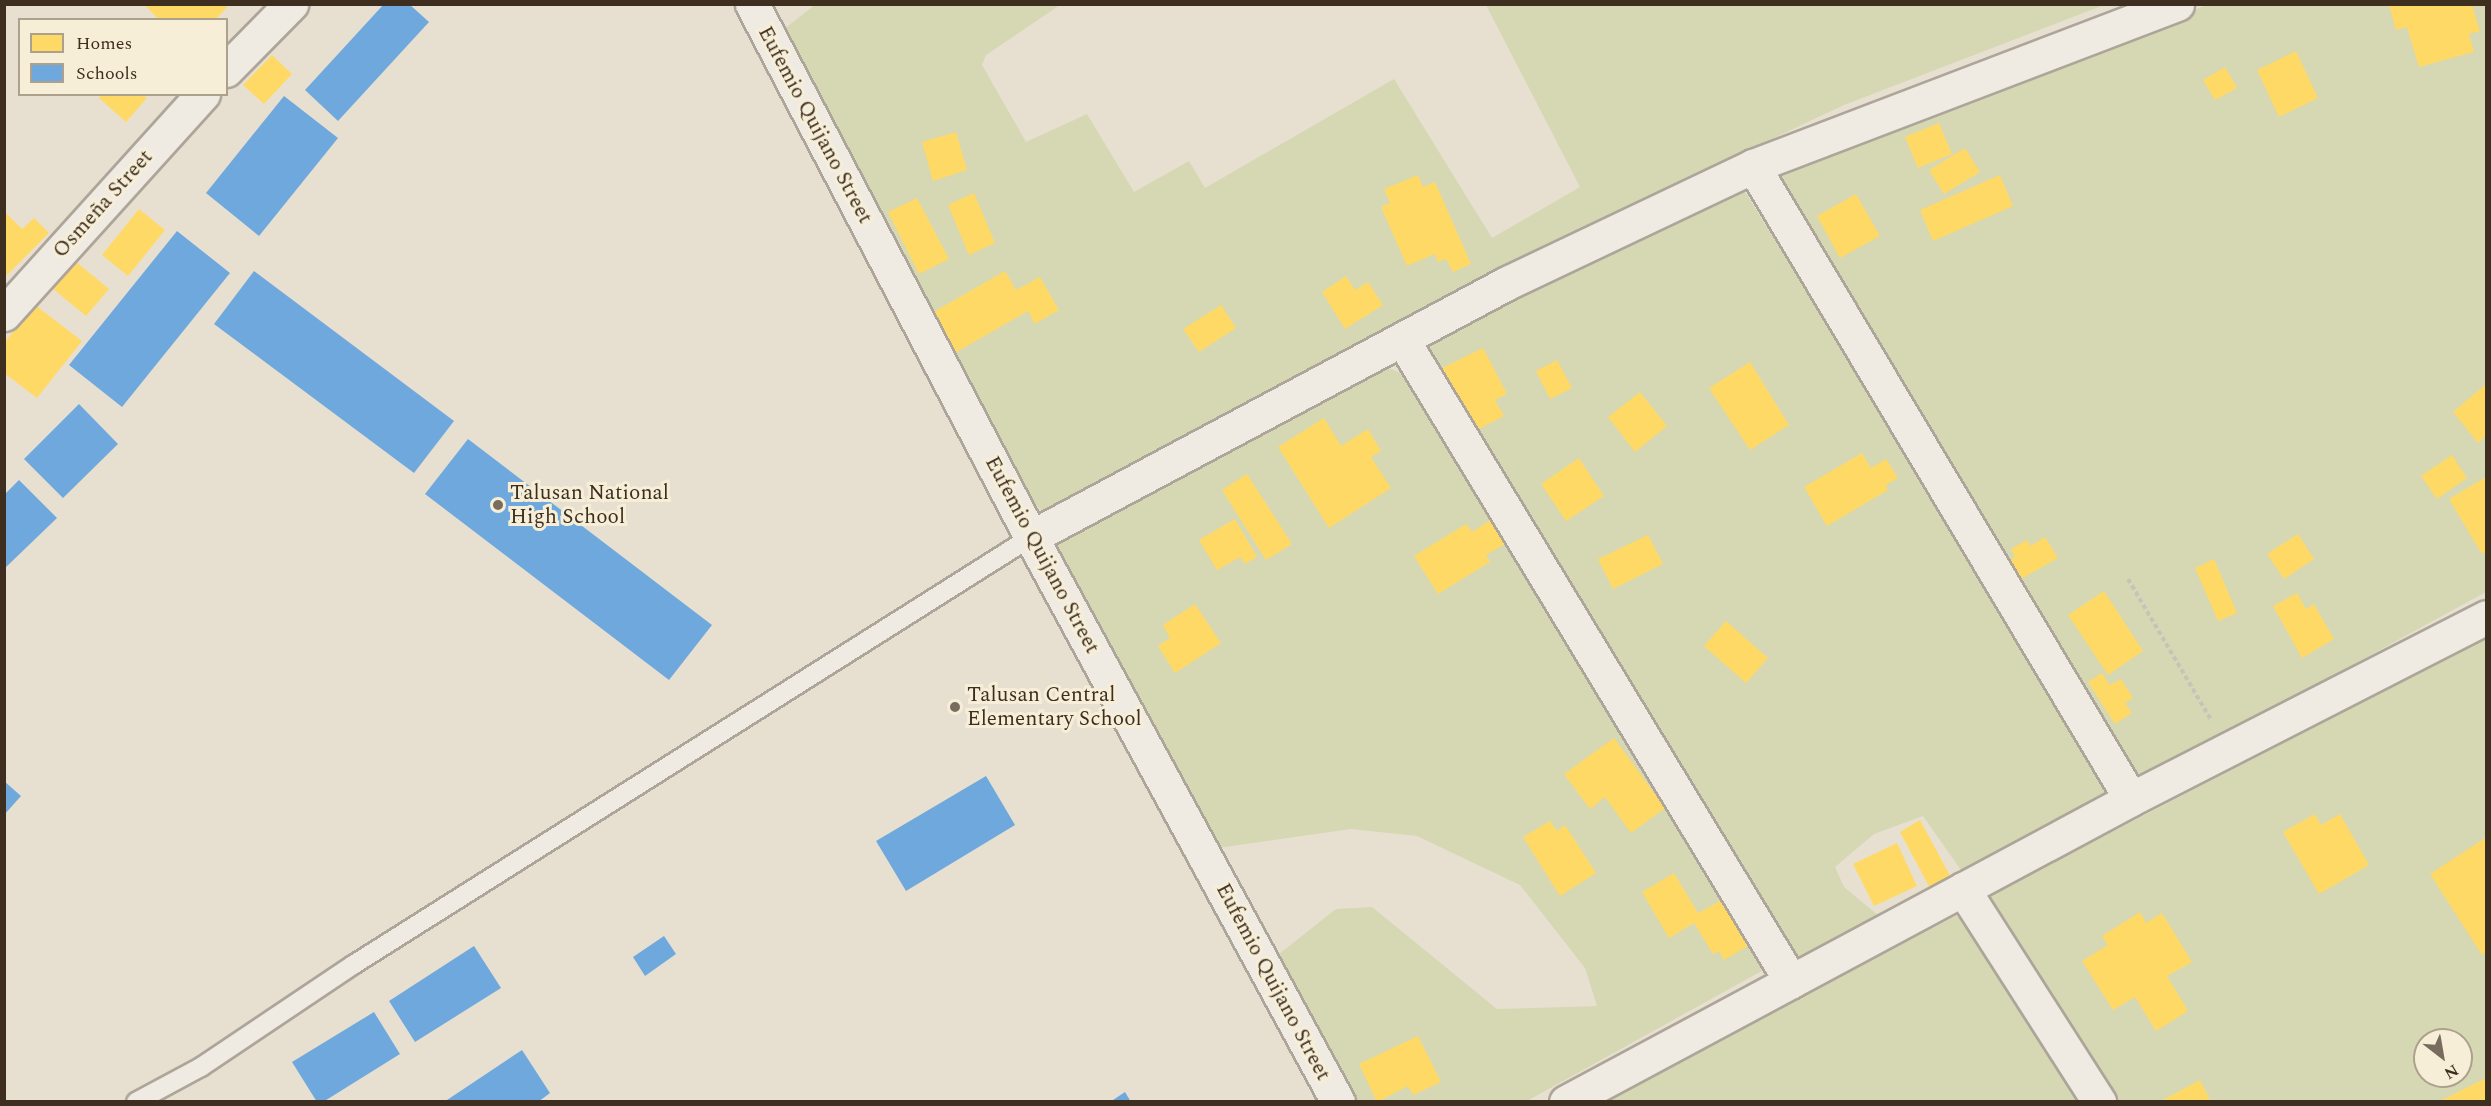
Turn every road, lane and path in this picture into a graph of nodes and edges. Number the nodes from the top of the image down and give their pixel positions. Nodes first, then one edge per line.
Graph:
1 (291, 4) edge
2 (752, 4) edge
3 (2177, 4) edge
4 (228, 67) edge
5 (201, 96) edge
6 (1753, 166) junction
7 (4, 314) edge
8 (1402, 339) junction
9 (1032, 537) junction
10 (2128, 579) dead end
11 (2487, 617) edge
12 (2228, 749) junction
13 (2131, 799) junction
14 (1963, 889) junction
15 (1791, 981) junction
16 (136, 1101) edge
17 (1338, 1101) edge
18 (1566, 1101) edge
19 (2099, 1101) edge

1 - 4 street
2 - 9 street, Eufemio Quijano Street
3 - 6 street
5 - 7 street, Osmeña Street
6 - 8 street
6 - 13 street
8 - 9 street
8 - 15 street
9 - 16 lane
9 - 17 street, Eufemio Quijano Street
10 - 12 path
11 - 12 street
12 - 13 street
13 - 14 street
14 - 15 street
14 - 19 street
15 - 18 street

